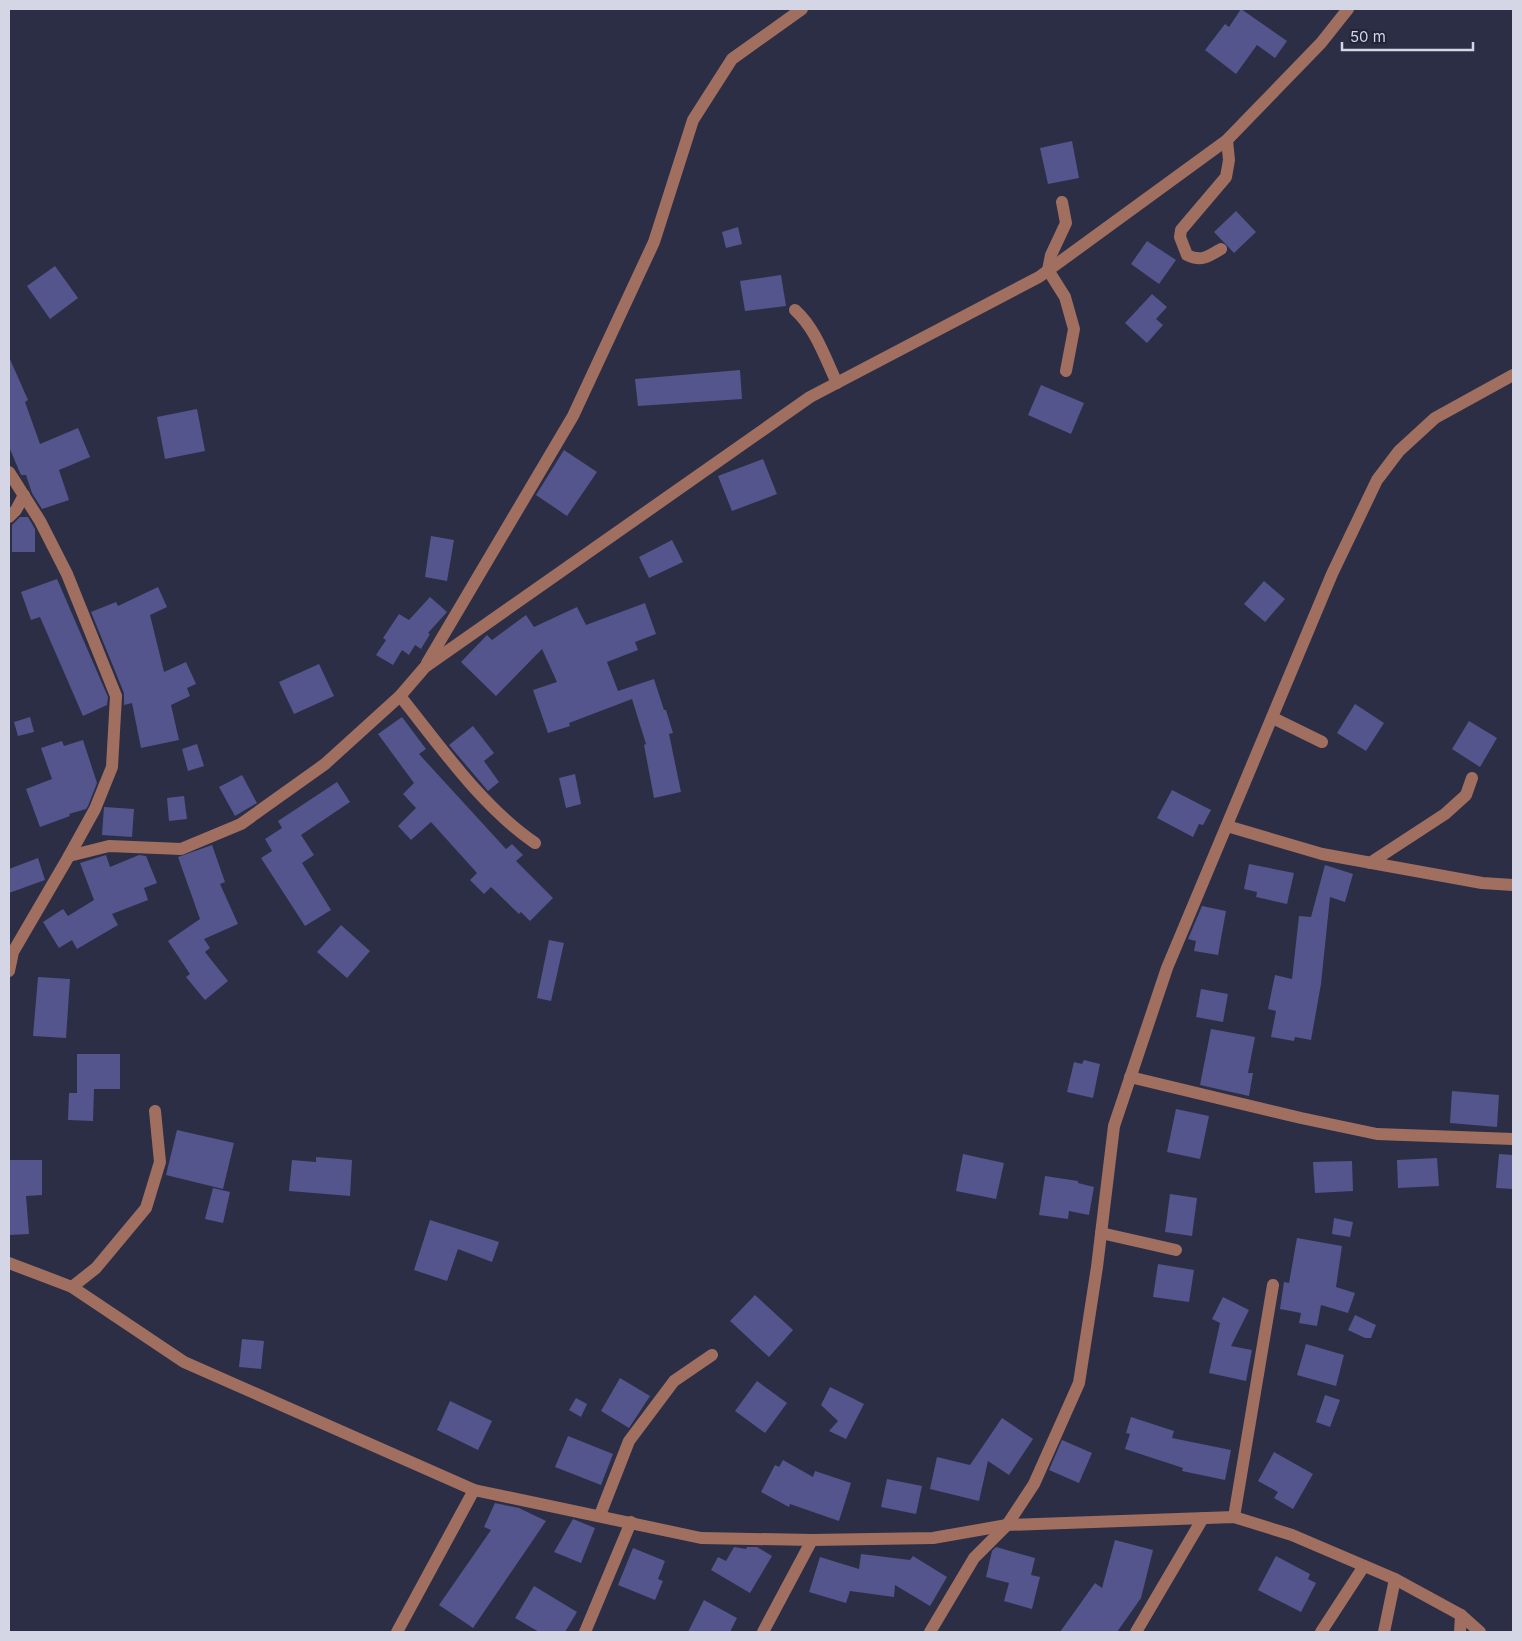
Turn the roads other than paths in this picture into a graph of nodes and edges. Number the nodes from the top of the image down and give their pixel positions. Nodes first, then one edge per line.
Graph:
1 (802, 9) edge
2 (1348, 9) edge
3 (1226, 140) junction
4 (1062, 202) dead end
5 (1221, 249) dead end
6 (1048, 270) junction
7 (795, 310) dead end
8 (1066, 370) dead end
9 (1513, 375) edge
10 (837, 383) junction
11 (9, 472) edge
12 (24, 495) junction
13 (9, 516) edge
14 (425, 667) junction
15 (400, 696) junction
16 (1272, 718) junction
17 (1322, 742) dead end
18 (1472, 778) dead end
19 (1227, 826) junction
20 (535, 843) dead end
21 (69, 856) junction
22 (1370, 863) junction
23 (1513, 885) edge
24 (11, 950) edge
25 (9, 971) edge
26 (1130, 1076) junction
27 (156, 1111) dead end
28 (1513, 1139) edge
29 (1101, 1233) junction
30 (1176, 1250) dead end
31 (9, 1263) edge
32 (1273, 1285) dead end
33 (72, 1287) junction
34 (712, 1355) dead end
35 (474, 1490) junction
36 (600, 1515) junction
37 (1234, 1517) junction
38 (1203, 1518) junction
39 (631, 1522) junction
40 (1007, 1525) junction
41 (812, 1540) junction
42 (1364, 1566) junction
43 (1395, 1579) junction
44 (1461, 1616) junction
45 (397, 1632) edge
46 (585, 1632) edge
47 (763, 1632) edge
48 (930, 1632) edge
49 (1136, 1632) edge
50 (1321, 1632) edge
51 (1384, 1632) edge
52 (1460, 1632) edge
53 (1480, 1632) edge

1 - 14 street
2 - 3 street
3 - 5 street
3 - 6 street
4 - 6 street
6 - 8 street
6 - 10 street
7 - 10 street
9 - 16 street
10 - 14 street
11 - 12 street
12 - 13 street
12 - 21 street
14 - 15 street
15 - 20 street
15 - 21 street
16 - 17 street
16 - 19 street
18 - 22 street
19 - 22 street
19 - 26 street
21 - 24 street
22 - 23 street
24 - 25 street
26 - 28 street
26 - 29 street
27 - 33 street
29 - 30 street
29 - 40 street
31 - 33 street
32 - 37 street
33 - 35 street
34 - 36 street
35 - 36 street
35 - 45 street
36 - 39 street
37 - 38 street
37 - 42 street
38 - 40 street
38 - 49 street
39 - 41 street
39 - 46 street
40 - 41 street
40 - 48 street
41 - 47 street
42 - 43 street
42 - 50 street
43 - 44 street
43 - 51 street
44 - 52 street
44 - 53 street

